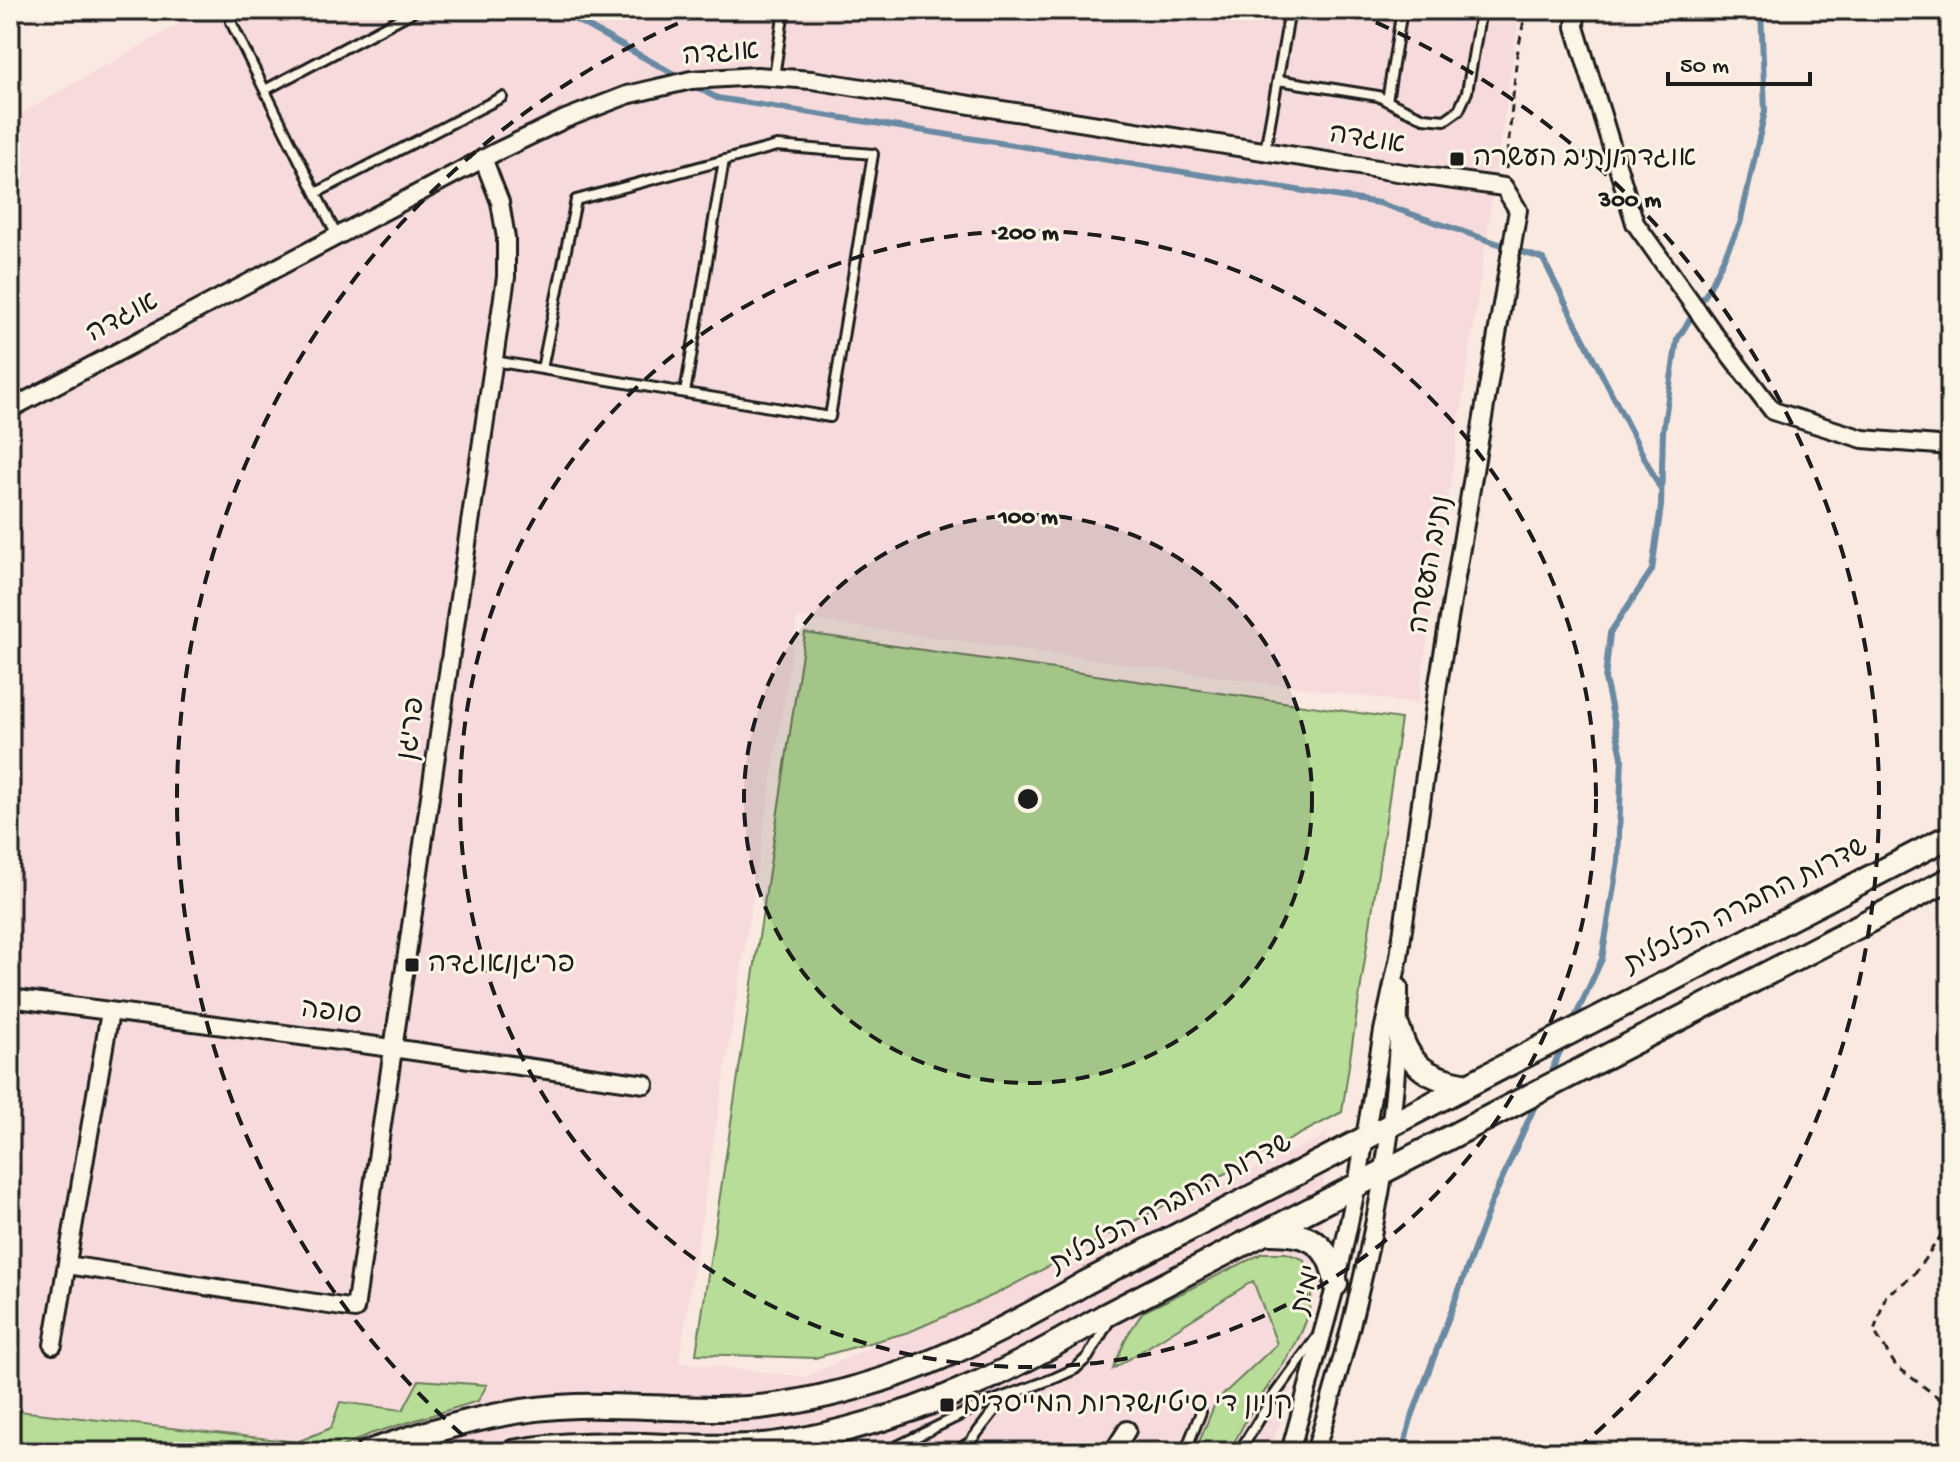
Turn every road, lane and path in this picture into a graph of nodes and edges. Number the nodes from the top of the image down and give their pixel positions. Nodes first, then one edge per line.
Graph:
1 (416, 10) edge
2 (784, 10) edge
3 (1290, 10) edge
4 (1402, 10) edge
5 (1481, 10) edge
6 (1526, 10) edge
7 (1576, 10) edge
8 (231, 22) dead end
9 (774, 77) junction
10 (1278, 80) junction
11 (265, 90) junction
12 (502, 97) dead end
13 (1387, 101) junction
14 (1265, 151) junction
15 (483, 158) junction
16 (724, 160) junction
17 (1504, 187) junction
18 (316, 193) junction
19 (337, 236) junction
20 (493, 361) junction
21 (542, 369) junction
22 (685, 393) junction
23 (10, 409) edge
24 (1950, 446) edge
25 (1950, 836) edge
26 (1950, 879) edge
27 (1399, 957) junction
28 (10, 998) edge
29 (110, 1012) junction
30 (1399, 1030) junction
31 (392, 1048) junction
32 (645, 1084) dead end
33 (1468, 1085) junction
34 (1389, 1126) junction
35 (1366, 1138) junction
36 (1382, 1172) junction
37 (1357, 1185) junction
38 (1950, 1223) edge
39 (1265, 1233) junction
40 (67, 1265) junction
41 (1336, 1284) junction
42 (1114, 1311) junction
43 (1326, 1323) junction
44 (53, 1345) dead end
45 (1005, 1397) junction
46 (1950, 1410) edge
47 (1201, 1412) dead end
48 (1127, 1430) dead end
49 (691, 1446) junction
50 (368, 1452) edge
51 (513, 1452) edge
52 (715, 1452) edge
53 (885, 1452) edge
54 (955, 1452) edge
55 (1113, 1452) edge
56 (1185, 1452) edge
57 (1239, 1452) edge
58 (1290, 1452) edge
59 (1315, 1452) edge

1 - 11 lane
2 - 9 lane
3 - 10 lane
4 - 13 lane
5 - 13 lane
6 - 17 path
7 - 24 street
8 - 11 lane
9 - 14 street, אוגדה
9 - 15 street, אוגדה
10 - 13 lane
10 - 14 lane
11 - 18 lane
12 - 18 lane
14 - 17 street, אוגדה
15 - 19 street, אוגדה
15 - 20 street, פריגן
16 - 21 lane
16 - 22 lane
16 - 22 lane
17 - 27 street, נתיב העשרה
18 - 19 lane
19 - 23 street, אוגדה
20 - 21 lane
20 - 31 street, פריגן
21 - 22 lane
25 - 33 main road, שדרות החברה הכלכלית
26 - 36 main road
27 - 30 street, נתיב העשרה
27 - 35 street, נתיב העשרה
28 - 29 street, סופה
29 - 31 street, סופה
29 - 40 street
30 - 33 main road
30 - 34 street, נתיב העשרה
31 - 32 street, סופה
31 - 40 street, פריגן
33 - 34 main road, שדרות החברה הכלכלית
34 - 35 main road, שדרות החברה הכלכלית
34 - 36 street, נתיב העשרה
35 - 37 street, ימית
35 - 50 main road, שדרות החברה הכלכלית
36 - 37 main road
36 - 59 street, ימית
37 - 39 main road
37 - 41 street, ימית
38 - 46 path
39 - 41 main road
39 - 42 main road
40 - 44 street
41 - 43 street, ימית
42 - 45 lane
42 - 49 main road
43 - 57 lane
43 - 58 street, ימית
45 - 53 lane
45 - 54 lane
47 - 56 lane
48 - 55 street
49 - 51 main road
49 - 52 lane

